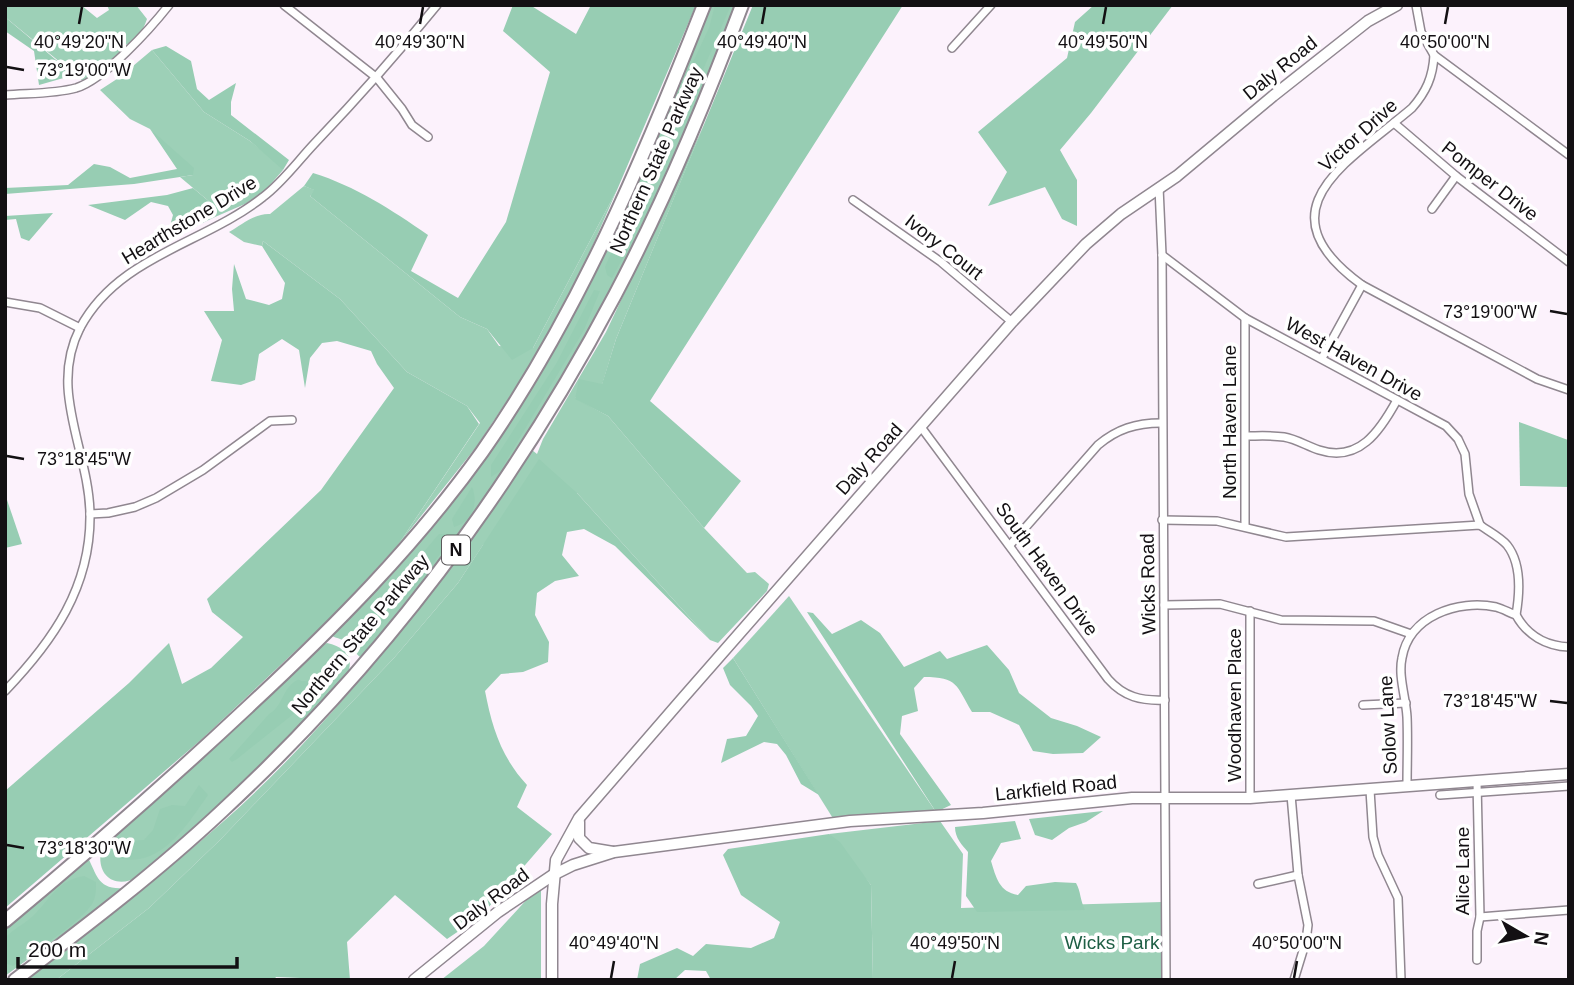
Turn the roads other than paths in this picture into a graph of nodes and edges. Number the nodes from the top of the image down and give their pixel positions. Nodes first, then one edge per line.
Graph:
1 (169, 5) edge
2 (284, 5) edge
3 (438, 5) edge
4 (704, 5) edge
5 (742, 5) edge
6 (991, 5) edge
7 (1397, 5) edge
8 (1416, 5) edge
9 (952, 48) dead end
10 (1434, 55) junction
11 (377, 78) junction
12 (5, 95) edge
13 (1394, 123) junction
14 (428, 137) dead end
15 (1569, 155) edge
16 (1456, 176) junction
17 (1159, 187) junction
18 (853, 200) dead end
19 (1432, 209) dead end
20 (1162, 256) junction
21 (1569, 262) edge
22 (1362, 285) junction
23 (5, 302) edge
24 (1245, 318) junction
25 (1012, 322) junction
26 (80, 328) junction
27 (1322, 358) junction
28 (1569, 390) edge
29 (1397, 400) junction
30 (292, 420) dead end
31 (1161, 423) junction
32 (921, 427) junction
33 (1246, 436) junction
34 (90, 514) junction
35 (1163, 520) junction
36 (1480, 525) junction
37 (1245, 526) junction
38 (1010, 545) junction
39 (1164, 605) junction
40 (1250, 611) junction
41 (1516, 615) junction
42 (1411, 634) junction
43 (1569, 647) edge
44 (5, 691) edge
45 (1165, 701) junction
46 (1406, 703) junction
47 (1363, 705) dead end
48 (1569, 774) edge
49 (1477, 782) junction
50 (1569, 786) edge
51 (1408, 787) junction
52 (1370, 790) junction
53 (1477, 794) junction
54 (1291, 795) junction
55 (1440, 795) dead end
56 (1166, 798) junction
57 (1250, 798) junction
58 (579, 818) junction
59 (614, 852) junction
60 (553, 875) junction
61 (1298, 875) junction
62 (1258, 884) dead end
63 (1569, 910) edge
64 (1480, 917) junction
65 (5, 921) edge
66 (1477, 960) dead end
67 (15, 980) edge
68 (414, 980) edge
69 (552, 980) edge
70 (1166, 980) edge
71 (1294, 980) edge
72 (1401, 980) edge

1 - 12 street
2 - 11 street
3 - 11 street, Hearthstone Drive
4 - 65 highway, Northern State Parkway / N
5 - 67 highway, Northern State Parkway / N
6 - 9 street
7 - 17 street, Daly Road
8 - 10 street
10 - 13 street, Victor Drive
10 - 15 street
11 - 14 street
11 - 26 street, Hearthstone Drive
13 - 16 street, Pomper Drive
13 - 22 street, Victor Drive
16 - 19 street
16 - 21 street, Pomper Drive
17 - 20 street, Wicks Road
17 - 25 street, Daly Road
18 - 25 street, Ivory Court
20 - 24 street, West Haven Drive
20 - 31 street, Wicks Road
22 - 27 street
22 - 28 street, Victor Drive
23 - 26 street
24 - 27 street, West Haven Drive
24 - 33 street, North Haven Lane
25 - 32 street, Daly Road
26 - 34 street, Hearthstone Drive
27 - 29 street, West Haven Drive
29 - 33 street
29 - 36 street, West Haven Drive
30 - 34 street
31 - 35 street, Wicks Road
31 - 38 street
32 - 38 street, South Haven Drive
32 - 58 street, Daly Road
33 - 37 street, North Haven Lane
34 - 44 street, Hearthstone Drive
35 - 37 street
35 - 39 street, Wicks Road
36 - 37 street
36 - 41 street
38 - 45 street, South Haven Drive
39 - 40 street
39 - 45 street, Wicks Road
40 - 42 street
40 - 57 street, Woodhaven Place
41 - 42 street
41 - 43 street
42 - 46 street, Solow Lane
45 - 56 street, Wicks Road
46 - 47 street
46 - 51 street, Solow Lane
48 - 49 street, Larkfield Road
49 - 51 street, Larkfield Road
49 - 53 street, Alice Lane
50 - 53 street
51 - 52 street, Larkfield Road
52 - 54 street, Larkfield Road
52 - 72 street
53 - 55 street
53 - 64 street, Alice Lane
54 - 57 street, Larkfield Road
54 - 61 street
56 - 57 street, Larkfield Road
56 - 59 street, Larkfield Road
56 - 70 street, Wicks Road
58 - 59 street
58 - 60 street, Daly Road
59 - 60 street, Larkfield Road
60 - 68 street, Daly Road
60 - 69 street
61 - 62 street
61 - 71 street
63 - 64 street
64 - 66 street, Alice Lane

